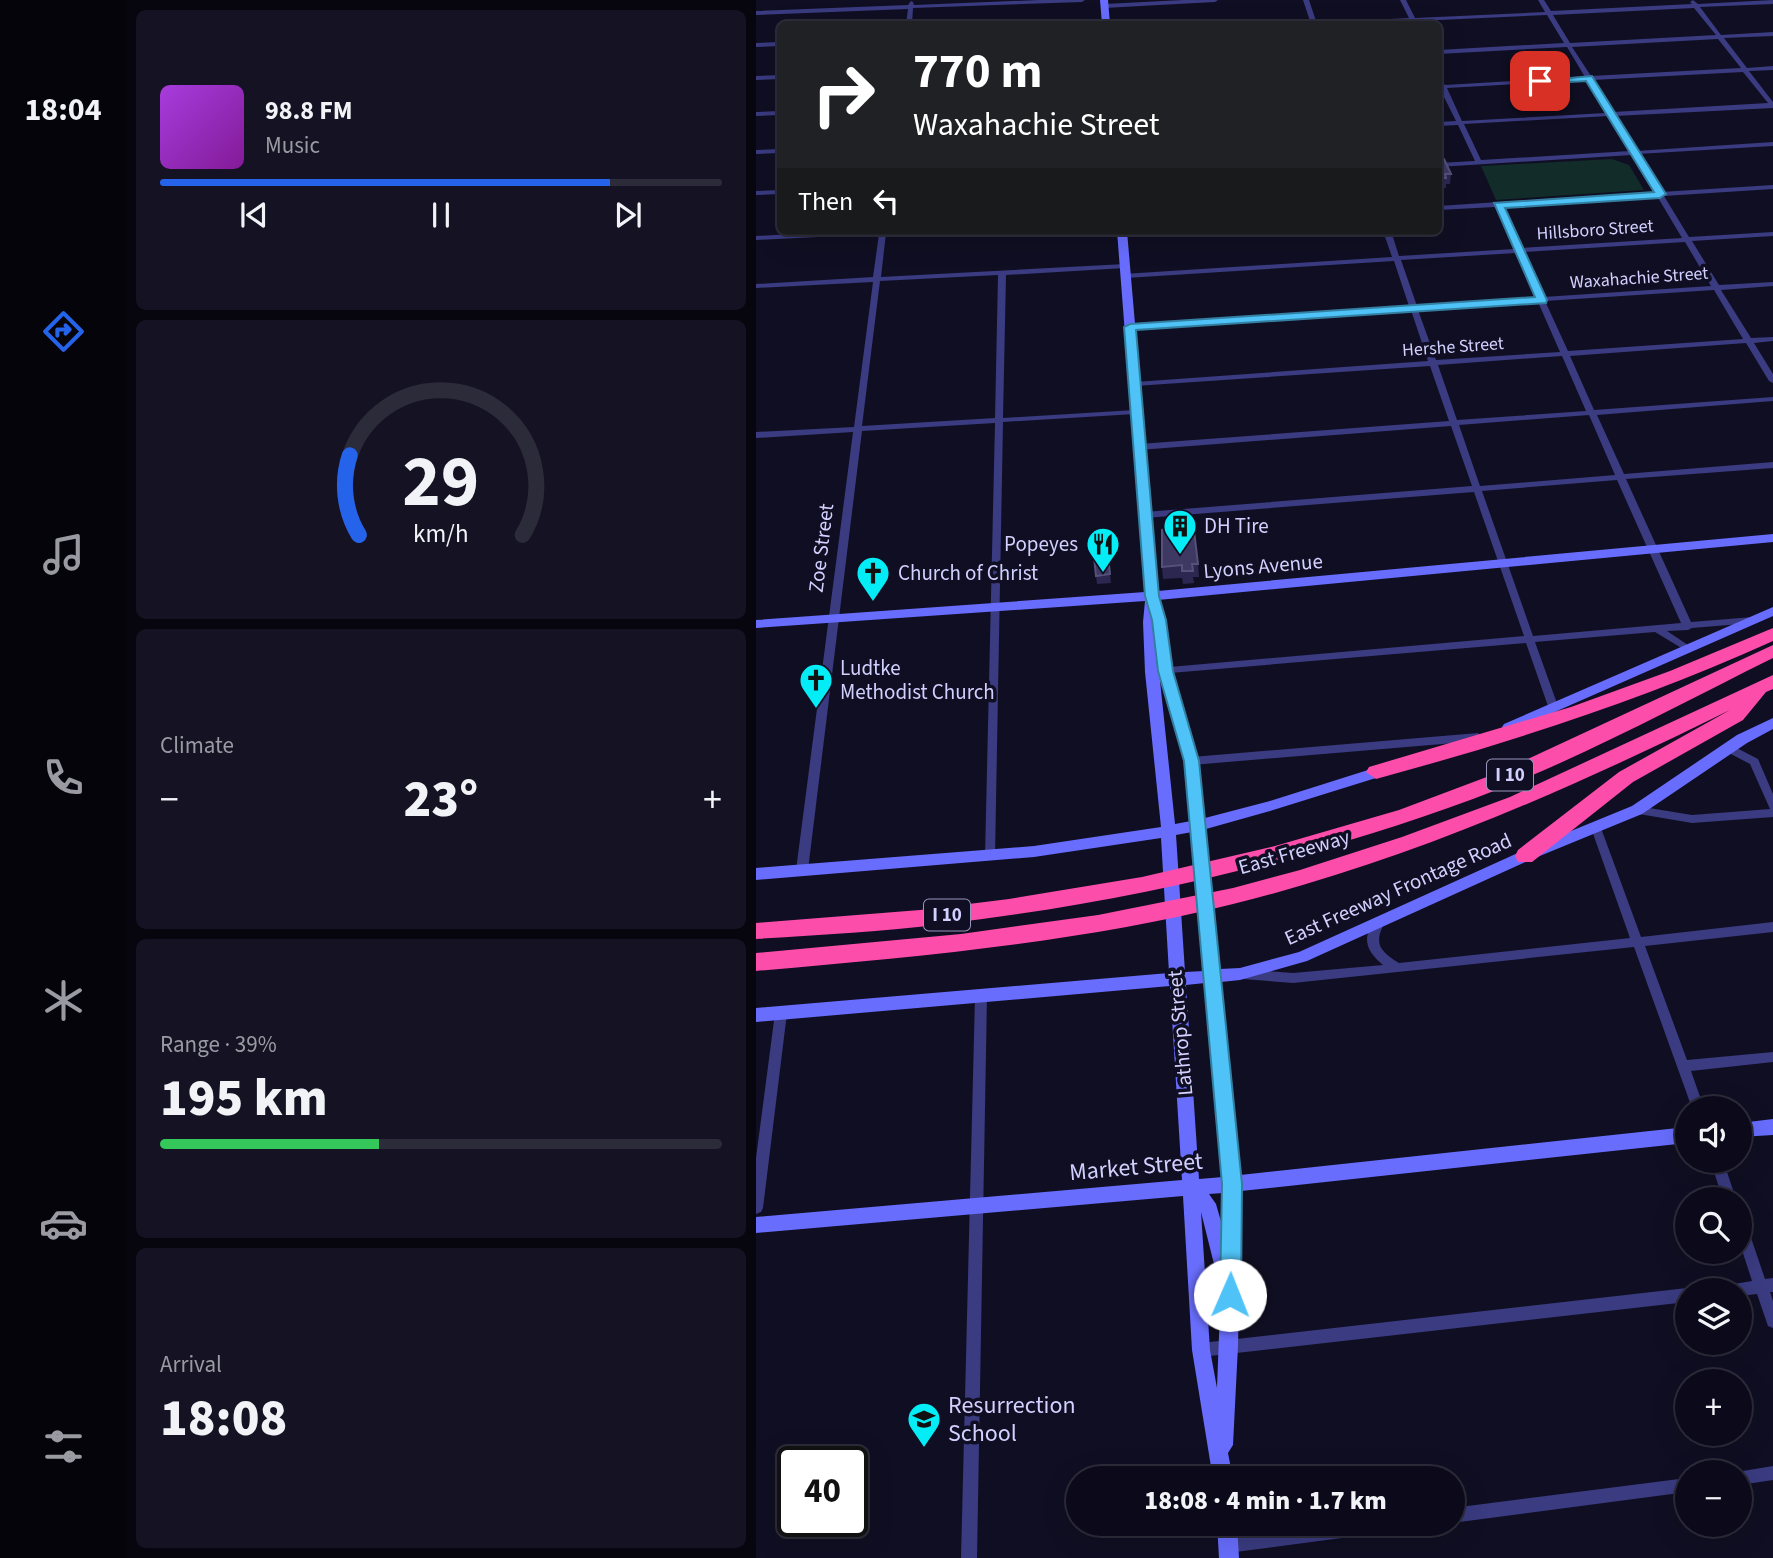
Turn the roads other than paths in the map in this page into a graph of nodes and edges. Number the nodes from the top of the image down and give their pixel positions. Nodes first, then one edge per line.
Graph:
1 (1082, 0) edge
2 (1215, 0) edge
3 (1306, 0) edge
4 (1403, 0) edge
5 (1541, 0) edge
6 (1773, 2) edge
7 (1104, 3) edge
8 (1694, 3) edge
9 (911, 4) edge
10 (756, 13) edge
11 (1550, 13) junction
12 (1106, 21) edge
13 (1313, 21) edge
14 (1414, 21) edge
15 (1429, 21) edge
16 (1773, 34) edge
17 (1720, 37) junction
18 (777, 44) edge
19 (1569, 44) junction
20 (756, 45) edge
21 (1442, 52) edge
22 (1773, 68) edge
23 (1746, 69) junction
24 (777, 77) edge
25 (756, 78) edge
26 (1589, 78) junction
27 (1442, 87) edge
28 (1442, 89) edge
29 (1773, 105) edge
30 (777, 113) edge
31 (756, 114) edge
32 (1611, 114) junction
33 (1459, 123) junction
34 (1442, 124) edge
35 (1773, 144) edge
36 (777, 151) edge
37 (756, 152) edge
38 (1635, 153) junction
39 (1479, 163) junction
40 (1442, 165) edge
41 (1773, 187) edge
42 (777, 192) edge
43 (756, 193) edge
44 (1660, 194) junction
45 (1498, 205) junction
46 (1442, 208) edge
47 (1773, 234) edge
48 (811, 235) edge
49 (883, 235) edge
50 (1122, 235) edge
51 (1388, 235) edge
52 (756, 238) edge
53 (1686, 239) junction
54 (1519, 251) junction
55 (1397, 259) junction
56 (1126, 271) junction
57 (1002, 272) junction
58 (876, 280) junction
59 (1773, 284) edge
60 (756, 286) edge
61 (1716, 288) junction
62 (1542, 300) junction
63 (1414, 309) junction
64 (1130, 327) junction
65 (1773, 339) edge
66 (1749, 341) junction
67 (1567, 355) junction
68 (1433, 364) junction
69 (1773, 381) edge
70 (1135, 384) junction
71 (1773, 399) edge
72 (1135, 412) junction
73 (1592, 413) junction
74 (998, 420) junction
75 (1455, 423) junction
76 (857, 428) junction
77 (756, 435) edge
78 (1139, 447) junction
79 (1773, 465) edge
80 (1622, 477) junction
81 (1478, 489) junction
82 (1145, 514) junction
83 (1773, 538) edge
84 (1654, 548) junction
85 (1504, 563) junction
86 (1152, 596) junction
87 (995, 607) junction
88 (1773, 611) edge
89 (834, 618) junction
90 (1755, 620) junction
91 (756, 624) edge
92 (1688, 627) junction
93 (1658, 629) junction
94 (1773, 634) edge
95 (1531, 639) junction
96 (1685, 646) junction
97 (1773, 651) edge
98 (1159, 671) junction
99 (1769, 682) edge
100 (1554, 709) junction
101 (1773, 723) edge
102 (1485, 737) junction
103 (1729, 748) junction
104 (1192, 761) junction
105 (1376, 772) junction
106 (1773, 806) edge
107 (1637, 810) junction
108 (1773, 813) edge
109 (1198, 825) junction
110 (1596, 828) junction
111 (1168, 830) junction
112 (990, 856) junction
113 (1525, 856) junction
114 (802, 870) junction
115 (756, 874) edge
116 (1379, 922) junction
117 (1773, 927) edge
118 (756, 931) edge
119 (1639, 942) junction
120 (756, 962) edge
121 (1398, 968) junction
122 (1240, 974) junction
123 (1210, 976) junction
124 (1175, 978) junction
125 (981, 996) junction
126 (781, 1013) junction
127 (756, 1015) edge
128 (1773, 1057) edge
129 (1683, 1066) junction
130 (1694, 1096) edge
131 (1773, 1128) edge
132 (1752, 1129) edge
133 (1675, 1136) edge
134 (1232, 1184) junction
135 (1193, 1186) junction
136 (977, 1205) junction
137 (756, 1208) edge
138 (756, 1225) edge
139 (1752, 1253) edge
140 (1767, 1286) edge
141 (1230, 1295) junction
142 (1675, 1296) edge
143 (1773, 1321) edge
144 (1229, 1346) junction
145 (1201, 1349) junction
146 (1221, 1466) edge
147 (1222, 1466) edge
148 (1773, 1474) edge
149 (1752, 1477) edge
150 (1675, 1487) edge
151 (1465, 1514) edge
152 (1319, 1536) edge
153 (1229, 1552) edge
154 (969, 1558) edge

1 - 9 street
2 - 7 street
3 - 13 street
4 - 14 street
5 - 11 street
6 - 8 street
7 - 12 street
8 - 11 street
8 - 17 street
9 - 10 street
11 - 15 street
11 - 19 street
16 - 17 street
17 - 19 street
17 - 23 street
18 - 20 street
19 - 21 street
19 - 26 street
22 - 23 street
23 - 26 street
23 - 29 street
24 - 25 street
26 - 27 street
26 - 32 street
28 - 33 street
29 - 32 street
30 - 31 street
32 - 33 street
32 - 38 street
33 - 34 street
33 - 39 street
35 - 38 street
36 - 37 street
38 - 39 street
38 - 44 street
39 - 40 street
41 - 44 street
42 - 43 street
44 - 45 street
44 - 53 street
45 - 46 street
45 - 54 street
47 - 53 street, Hillsboro Street
48 - 52 street
49 - 58 street, Zoe Street
50 - 56 street, Lathrop Street
51 - 55 street
53 - 54 street, Hillsboro Street
53 - 61 street
54 - 55 street, Hillsboro Street
54 - 62 street
55 - 56 street, Hillsboro Street
55 - 63 street
56 - 57 street, Hillsboro Street
56 - 64 street, Lathrop Street
57 - 58 street, Hillsboro Street
57 - 74 street
58 - 60 street, Hillsboro Street
58 - 76 street, Zoe Street
59 - 61 street, Waxahachie Street
61 - 62 street, Waxahachie Street
61 - 66 street
62 - 63 street, Waxahachie Street
62 - 67 street
63 - 64 street, Waxahachie Street
63 - 68 street
64 - 70 street, Lathrop Street
65 - 66 street, Hershe Street
66 - 67 street, Hershe Street
66 - 69 street
67 - 68 street, Hershe Street
67 - 73 street
68 - 70 street, Hershe Street
68 - 75 street
70 - 72 street, Lathrop Street
71 - 73 street
72 - 74 street
72 - 78 street, Lathrop Street
73 - 75 street
73 - 80 street
74 - 76 street
74 - 87 street
75 - 78 street
75 - 81 street
76 - 77 street
76 - 89 street, Zoe Street
78 - 82 street, Lathrop Street
79 - 80 street
80 - 81 street
80 - 84 street
81 - 82 street
81 - 85 street
82 - 86 street, Lathrop Street
83 - 84 street, Lyons Avenue
84 - 85 street, Lyons Avenue
84 - 92 street
85 - 86 street, Lyons Avenue
85 - 95 street
86 - 87 street, Lyons Avenue
86 - 98 street, Lathrop Street
87 - 89 street, Lyons Avenue
87 - 112 street
88 - 90 street
89 - 91 street, Lyons Avenue
89 - 114 street, Zoe Street
90 - 92 street
90 - 96 street
92 - 93 street
92 - 96 street
93 - 95 street
93 - 96 street
94 - 105 highway
95 - 98 street
95 - 100 street
96 - 100 street
97 - 118 highway, East Freeway / I 10
98 - 104 street, Lathrop Street
98 - 111 street, Lathrop Street
99 - 113 highway
99 - 120 highway, East Freeway / I 10
100 - 102 street
101 - 103 street, East Freeway Frontage Road
102 - 104 street
102 - 105 street
103 - 106 street
103 - 107 street, East Freeway Frontage Road
104 - 109 street, Lathrop Street
105 - 109 street
107 - 108 street
107 - 110 street, East Freeway Frontage Road
109 - 111 street
109 - 123 street, Lathrop Street
110 - 113 street, East Freeway Frontage Road
110 - 119 street
111 - 112 street
111 - 124 street, Lathrop Street
112 - 114 street
113 - 116 street, East Freeway Frontage Road
114 - 115 street
116 - 121 street
116 - 122 street, East Freeway Frontage Road
117 - 119 street
119 - 121 street
119 - 129 street
121 - 122 street
122 - 123 street, East Freeway Frontage Road
123 - 124 street, East Freeway Frontage Road
123 - 134 street, Lathrop Street
124 - 125 street, East Freeway Frontage Road
124 - 135 street, Lathrop Street
125 - 126 street, East Freeway Frontage Road
125 - 136 street
126 - 127 street, East Freeway Frontage Road
126 - 137 street
128 - 129 street
129 - 130 street
131 - 132 street
133 - 134 street, Market Street
134 - 135 street, Market Street
134 - 141 street, Lathrop Street
135 - 136 street, Market Street
135 - 141 street
135 - 145 street, Lathrop Street
136 - 138 street, Market Street
136 - 154 street
139 - 140 street
140 - 143 street
141 - 144 street, Lathrop Street
142 - 144 street
144 - 145 street
144 - 147 street, Lathrop Street
145 - 146 street, Lathrop Street
148 - 149 street
150 - 151 street
152 - 153 street

